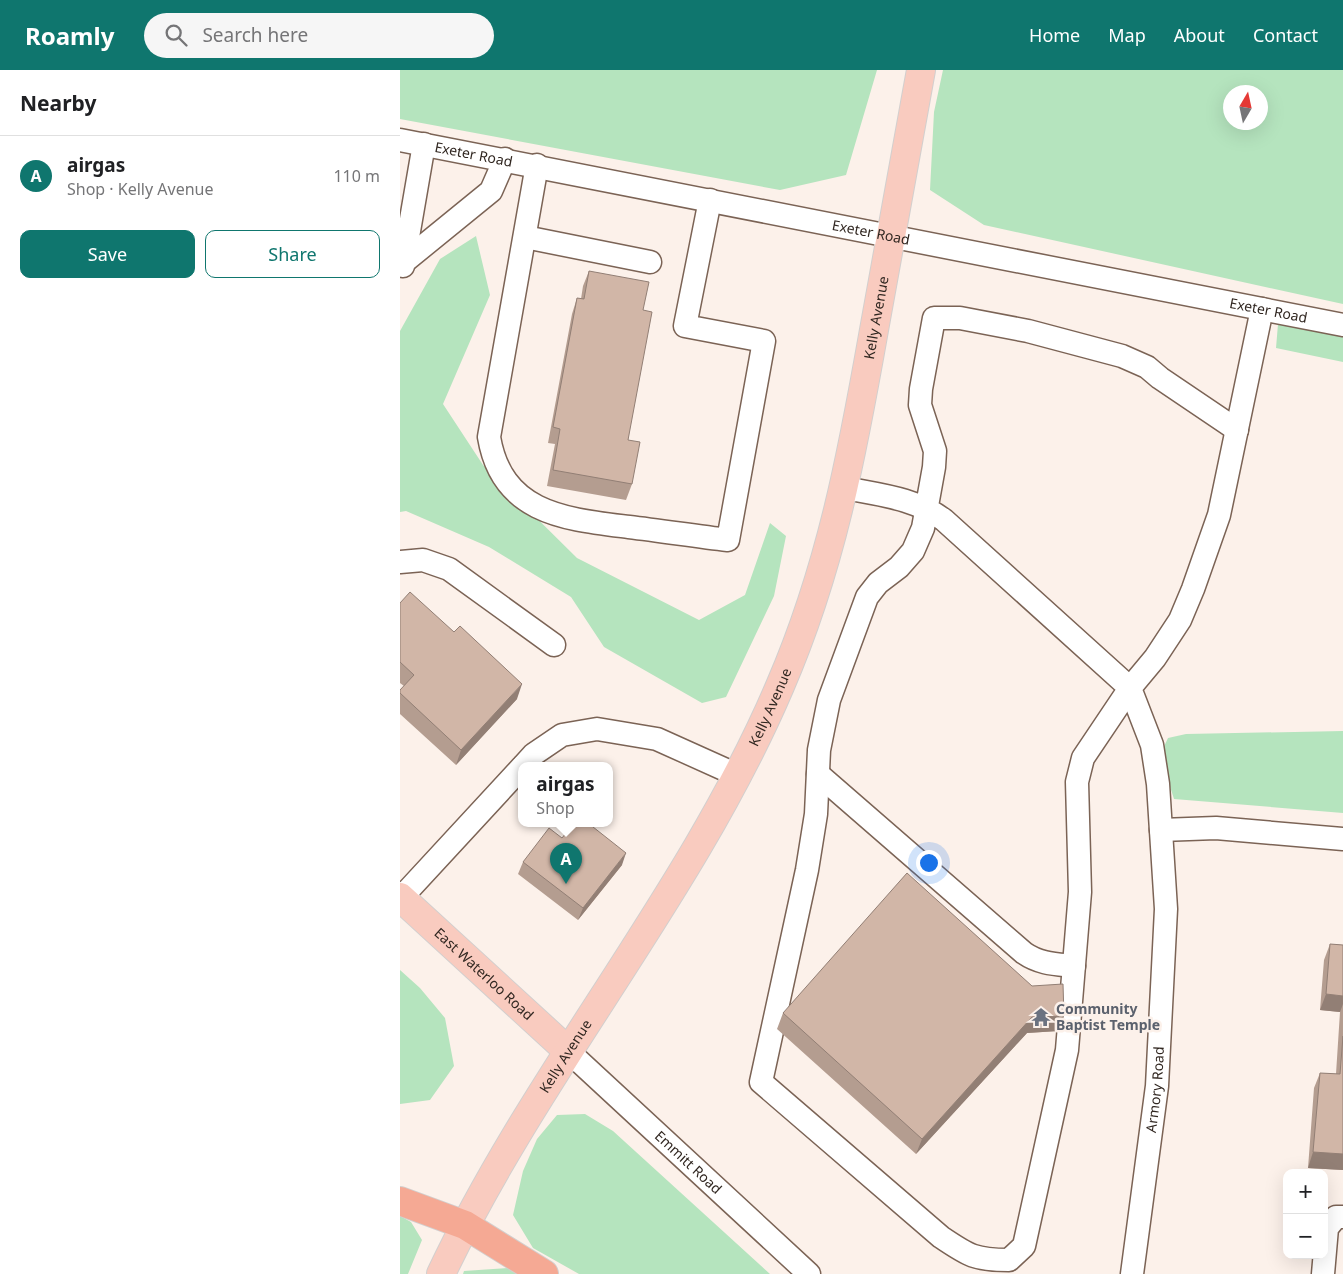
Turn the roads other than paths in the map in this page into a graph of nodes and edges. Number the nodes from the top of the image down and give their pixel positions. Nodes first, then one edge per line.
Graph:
1 (921, 70) edge
2 (400, 140) edge
3 (424, 144) junction
4 (506, 159) junction
5 (537, 166) junction
6 (710, 200) junction
7 (891, 235) junction
8 (524, 237) junction
9 (650, 262) dead end
10 (403, 267) edge
11 (1262, 309) junction
12 (1343, 325) edge
13 (1238, 430) junction
14 (845, 488) junction
15 (927, 507) junction
16 (400, 562) edge
17 (554, 645) dead end
18 (1130, 688) junction
19 (527, 762) edge
20 (518, 771) edge
21 (818, 774) junction
22 (737, 775) junction
23 (1161, 830) junction
24 (1343, 839) edge
25 (400, 897) edge
26 (1074, 966) junction
27 (568, 1050) junction
28 (400, 1201) edge
29 (1343, 1217) edge
30 (465, 1225) junction
31 (442, 1274) edge
32 (544, 1274) edge
33 (809, 1274) edge
34 (1132, 1274) edge
35 (1323, 1274) edge

1 - 7 main road, Kelly Avenue
2 - 3 street, Exeter Road
3 - 4 street, Exeter Road
3 - 10 street
4 - 5 street, Exeter Road
4 - 10 street
5 - 6 street, Exeter Road
5 - 8 street
6 - 7 street, Exeter Road
6 - 8 street
7 - 11 street, Exeter Road
7 - 14 main road, Kelly Avenue
8 - 9 street
11 - 12 street, Exeter Road
11 - 13 street
13 - 15 street
13 - 18 street
14 - 15 street
14 - 22 main road, Kelly Avenue
15 - 18 street
15 - 21 street
16 - 17 street
18 - 23 street, Armory Road
18 - 26 street
19 - 22 street
20 - 25 street
21 - 26 street
21 - 26 street
22 - 27 main road, Kelly Avenue
23 - 24 street
23 - 34 street, Armory Road
25 - 27 main road, East Waterloo Road
27 - 30 main road, Kelly Avenue
27 - 33 street, Emmitt Road
28 - 30 highway
29 - 35 street
30 - 31 main road, Kelly Avenue
30 - 32 highway

